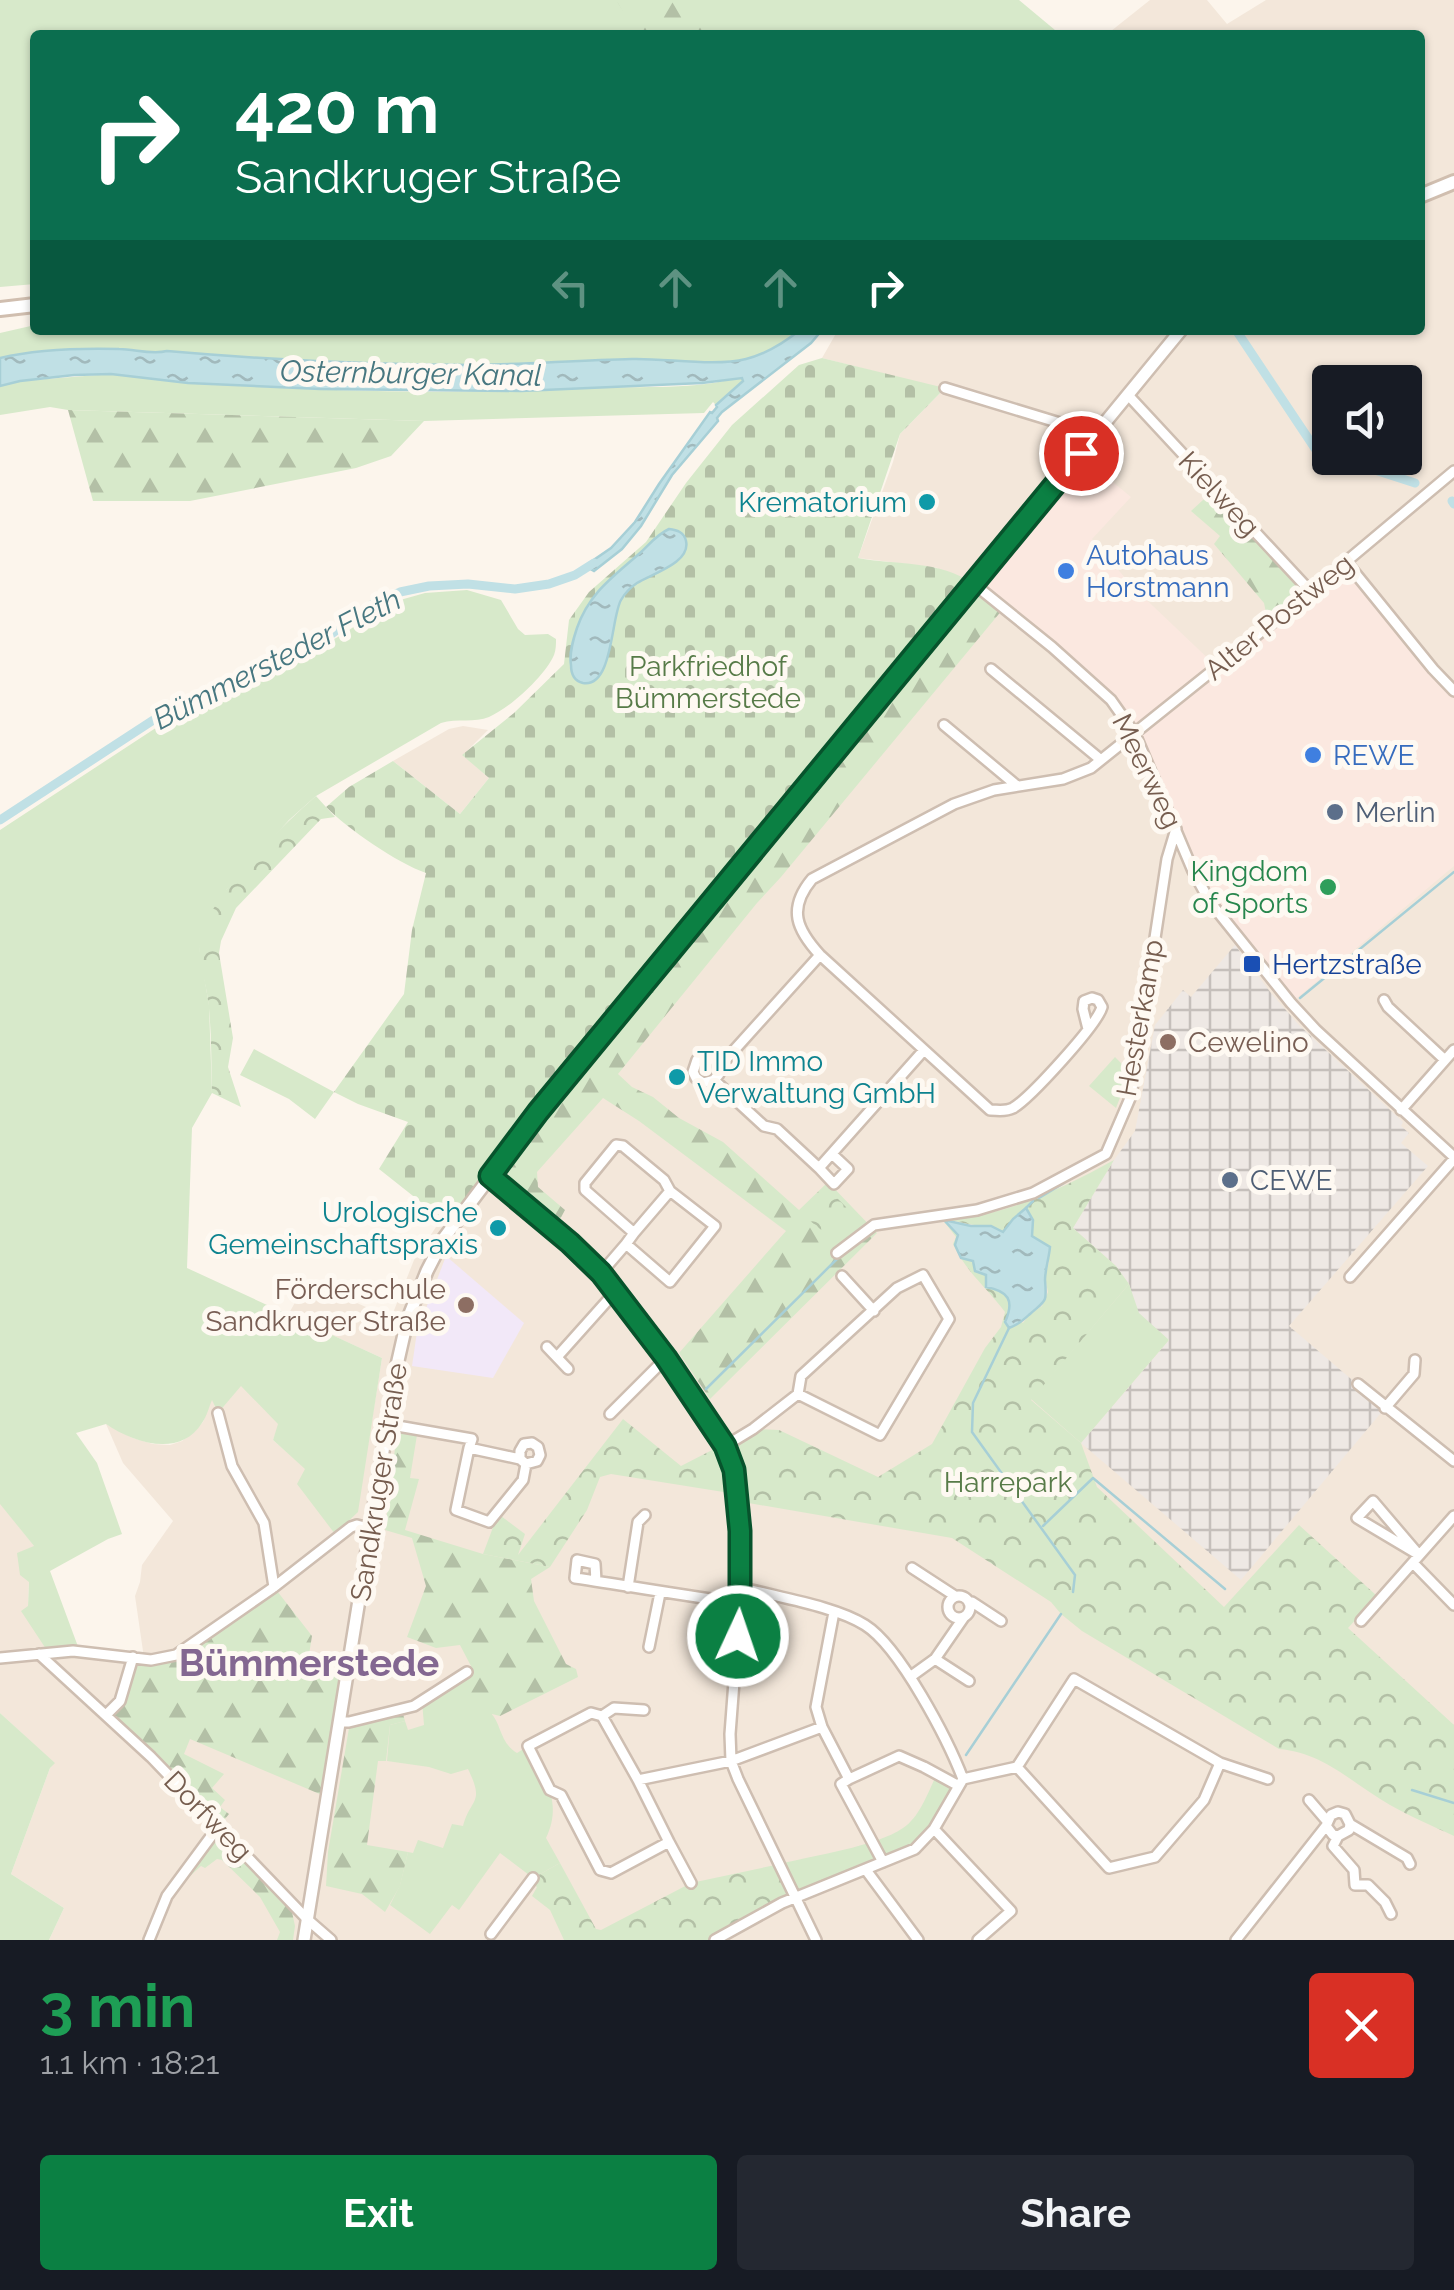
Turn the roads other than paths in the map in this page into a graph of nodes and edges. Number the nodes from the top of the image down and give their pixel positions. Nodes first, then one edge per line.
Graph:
1 (1454, 182) edge
2 (1425, 194) edge
3 (30, 306) edge
4 (0, 309) edge
5 (1177, 335) edge
6 (945, 388) dead end
7 (1128, 395) junction
8 (1096, 434) junction
9 (1454, 471) edge
10 (1347, 563) junction
11 (974, 584) junction
12 (1310, 592) junction
13 (991, 669) dead end
14 (1454, 691) edge
15 (944, 725) dead end
16 (1134, 734) junction
17 (1100, 760) junction
18 (1016, 785) junction
19 (1176, 829) junction
20 (820, 956) junction
21 (1384, 1000) dead end
22 (1088, 1030) dead end
23 (924, 1050) junction
24 (1454, 1050) edge
25 (1445, 1060) junction
26 (719, 1068) junction
27 (714, 1080) junction
28 (1402, 1110) junction
29 (832, 1154) junction
30 (1454, 1158) edge
31 (819, 1168) junction
32 (490, 1176) junction
33 (670, 1191) junction
34 (634, 1233) junction
35 (626, 1244) junction
36 (836, 1253) dead end
37 (601, 1273) junction
38 (842, 1276) dead end
39 (1350, 1277) dead end
40 (616, 1292) junction
41 (874, 1310) junction
42 (547, 1347) dead end
43 (557, 1357) junction
44 (666, 1358) junction
45 (1415, 1360) dead end
46 (568, 1369) dead end
47 (1358, 1384) dead end
48 (798, 1394) junction
49 (1385, 1408) junction
50 (218, 1413) dead end
51 (610, 1414) dead end
52 (386, 1424) junction
53 (725, 1446) junction
54 (469, 1448) junction
55 (1454, 1461) edge
56 (645, 1515) dead end
57 (1454, 1516) edge
58 (372, 1529) junction
59 (1416, 1559) junction
60 (912, 1568) dead end
61 (596, 1582) dead end
62 (274, 1587) junction
63 (628, 1587) junction
64 (740, 1587) junction
65 (660, 1593) junction
66 (955, 1596) junction
67 (969, 1603) junction
68 (740, 1604) junction
69 (1454, 1605) edge
70 (834, 1612) junction
71 (964, 1617) junction
72 (1001, 1620) dead end
73 (1361, 1621) dead end
74 (649, 1647) dead end
75 (39, 1654) junction
76 (133, 1657) junction
77 (0, 1658) edge
78 (936, 1659) junction
79 (467, 1672) dead end
80 (910, 1677) junction
81 (969, 1681) dead end
82 (644, 1710) dead end
83 (107, 1714) junction
84 (602, 1716) junction
85 (339, 1722) junction
86 (822, 1727) junction
87 (731, 1760) junction
88 (1220, 1763) junction
89 (1018, 1768) junction
90 (849, 1779) junction
91 (1268, 1779) dead end
92 (638, 1780) junction
93 (961, 1783) junction
94 (1309, 1800) dead end
95 (1327, 1824) junction
96 (1350, 1824) junction
97 (218, 1826) junction
98 (934, 1829) junction
99 (1338, 1836) junction
100 (669, 1842) junction
101 (883, 1862) junction
102 (1410, 1864) dead end
103 (866, 1870) junction
104 (533, 1878) dead end
105 (691, 1884) dead end
106 (795, 1897) junction
107 (1391, 1914) dead end
108 (308, 1920) junction
109 (492, 1938) edge
110 (149, 1940) edge
111 (304, 1940) edge
112 (331, 1940) edge
113 (715, 1940) edge
114 (816, 1940) edge
115 (918, 1940) edge
116 (978, 1940) edge
117 (1236, 1940) edge

1 - 2 main road
3 - 4 main road
5 - 7 street, Sandkruger Straße
6 - 8 street
7 - 8 street, Sandkruger Straße
7 - 12 street, Kielweg
8 - 11 street, Sandkruger Straße
9 - 10 street, Alter Postweg
10 - 12 street, Alter Postweg
10 - 14 street
11 - 16 street, Meerweg
11 - 32 street, Sandkruger Straße
12 - 16 street, Alter Postweg
13 - 17 street
15 - 18 street
16 - 17 street, Alter Postweg
16 - 19 street, Meerweg
17 - 18 street, Alter Postweg
18 - 20 street, Alter Postweg
19 - 28 street, Meerweg
19 - 36 street, Hesterkamp
20 - 23 street, Alter Postweg
20 - 26 street
21 - 25 street
22 - 23 street, Alter Postweg
23 - 29 street
24 - 25 street
25 - 28 street
26 - 27 street
26 - 27 street
27 - 31 street
28 - 30 street, Meerweg
29 - 31 street
29 - 31 street
30 - 39 street
32 - 37 street
32 - 52 street, Sandkruger Straße
33 - 34 street
33 - 34 street
33 - 35 street
34 - 35 street
35 - 37 street
37 - 40 street
38 - 41 street
40 - 43 street
40 - 44 street
41 - 48 street
41 - 48 street
42 - 43 street
43 - 46 street
44 - 51 street
44 - 53 street
45 - 49 street
47 - 49 street
48 - 53 street
49 - 55 street
50 - 62 street
52 - 54 street
52 - 58 street, Sandkruger Straße
53 - 64 street
54 - 54 street
56 - 63 street
57 - 59 street
58 - 62 street
58 - 85 street, Sandkruger Straße
59 - 59 street
59 - 69 street
59 - 73 street
60 - 66 street
61 - 63 street
62 - 76 street
63 - 65 street
64 - 68 street
64 - 70 street
65 - 68 street
65 - 74 street
66 - 67 street
66 - 71 street
67 - 71 street
67 - 72 street
68 - 87 street
70 - 80 street
70 - 86 street
71 - 78 street
75 - 76 street
75 - 77 street
75 - 83 street, Dorfweg
76 - 83 street
78 - 80 street
78 - 81 street
79 - 85 street
80 - 93 street
82 - 84 street
83 - 97 street, Dorfweg
84 - 92 street
84 - 100 street
85 - 108 street, Sandkruger Straße
86 - 87 street
86 - 90 street
87 - 92 street
87 - 106 street
88 - 89 street
88 - 89 street
88 - 91 street
89 - 93 street
90 - 93 street
90 - 101 street
92 - 100 street
93 - 98 street
94 - 95 street
95 - 96 street
95 - 99 street
95 - 117 street
96 - 99 street
96 - 102 street
97 - 108 street, Dorfweg
97 - 110 street
98 - 101 street
98 - 116 street
99 - 107 street
100 - 105 street
101 - 103 street
103 - 106 street
103 - 115 street
104 - 109 street
106 - 113 street
106 - 114 street
108 - 111 street, Sandkruger Straße
108 - 112 street, Dorfweg

